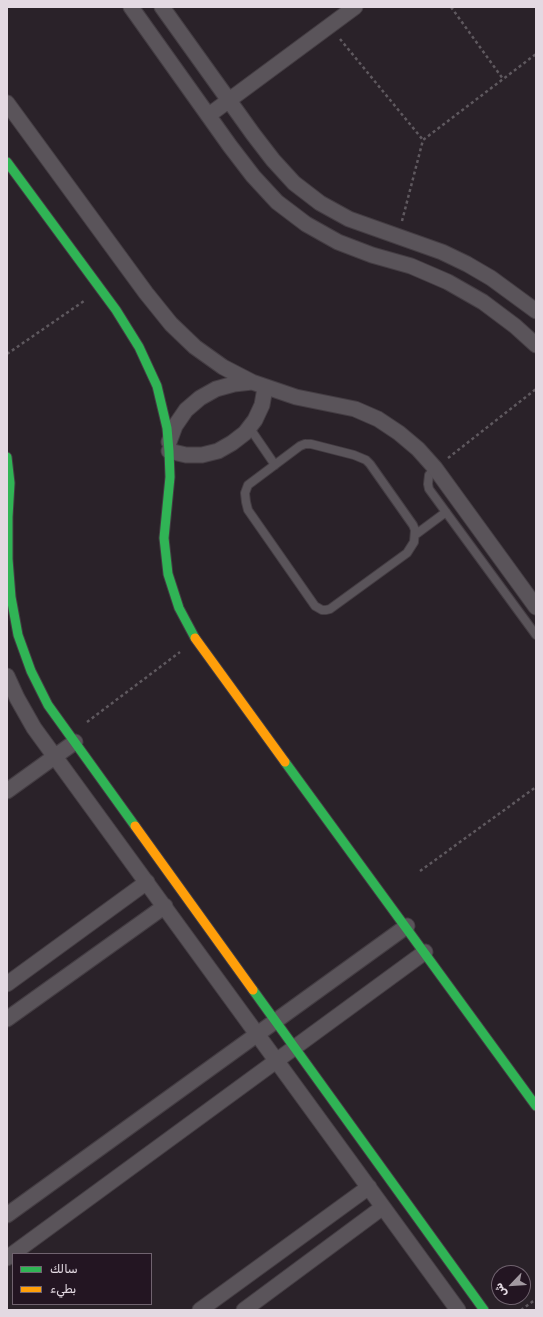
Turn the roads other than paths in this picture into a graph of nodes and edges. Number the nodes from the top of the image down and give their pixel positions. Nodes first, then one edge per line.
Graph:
1 (131, 7) edge
2 (162, 7) edge
3 (355, 7) edge
4 (230, 100) junction
5 (7, 103) edge
6 (209, 115) junction
7 (7, 162) edge
8 (536, 311) edge
9 (536, 345) edge
10 (259, 385) junction
11 (249, 427) junction
12 (169, 447) junction
13 (7, 457) edge
14 (275, 465) junction
15 (435, 468) junction
16 (446, 512) junction
17 (415, 535) junction
18 (536, 607) edge
19 (536, 635) edge
20 (7, 676) edge
21 (72, 739) junction
22 (55, 756) junction
23 (7, 791) edge
24 (147, 882) junction
25 (165, 906) junction
26 (407, 926) junction
27 (425, 952) junction
28 (7, 984) edge
29 (7, 1019) edge
30 (277, 1021) junction
31 (258, 1035) junction
32 (296, 1048) junction
33 (277, 1061) junction
34 (536, 1106) edge
35 (369, 1187) junction
36 (383, 1207) junction
37 (7, 1216) edge
38 (14, 1253) edge
39 (200, 1310) edge
40 (244, 1310) edge
41 (458, 1310) edge
42 (484, 1310) edge

1 - 6 street
2 - 4 street
3 - 4 street
4 - 6 street
4 - 8 street
5 - 10 street
6 - 9 street
7 - 12 street
10 - 11 street
10 - 12 street
10 - 15 street
11 - 12 street
11 - 14 lane
12 - 26 street
13 - 21 street
14 - 17 lane
14 - 17 lane
15 - 16 lane
15 - 18 street
16 - 17 lane
16 - 19 lane
20 - 22 street
21 - 22 street
21 - 30 street
22 - 23 street
22 - 24 street
24 - 25 street
24 - 28 street
25 - 29 street
25 - 31 street
26 - 27 street
26 - 30 street
27 - 32 street
27 - 34 street
30 - 31 street
30 - 32 street
31 - 33 street
31 - 37 street
32 - 33 street
32 - 42 street
33 - 35 street
33 - 38 street
35 - 36 street
35 - 39 street
36 - 40 street
36 - 41 street

